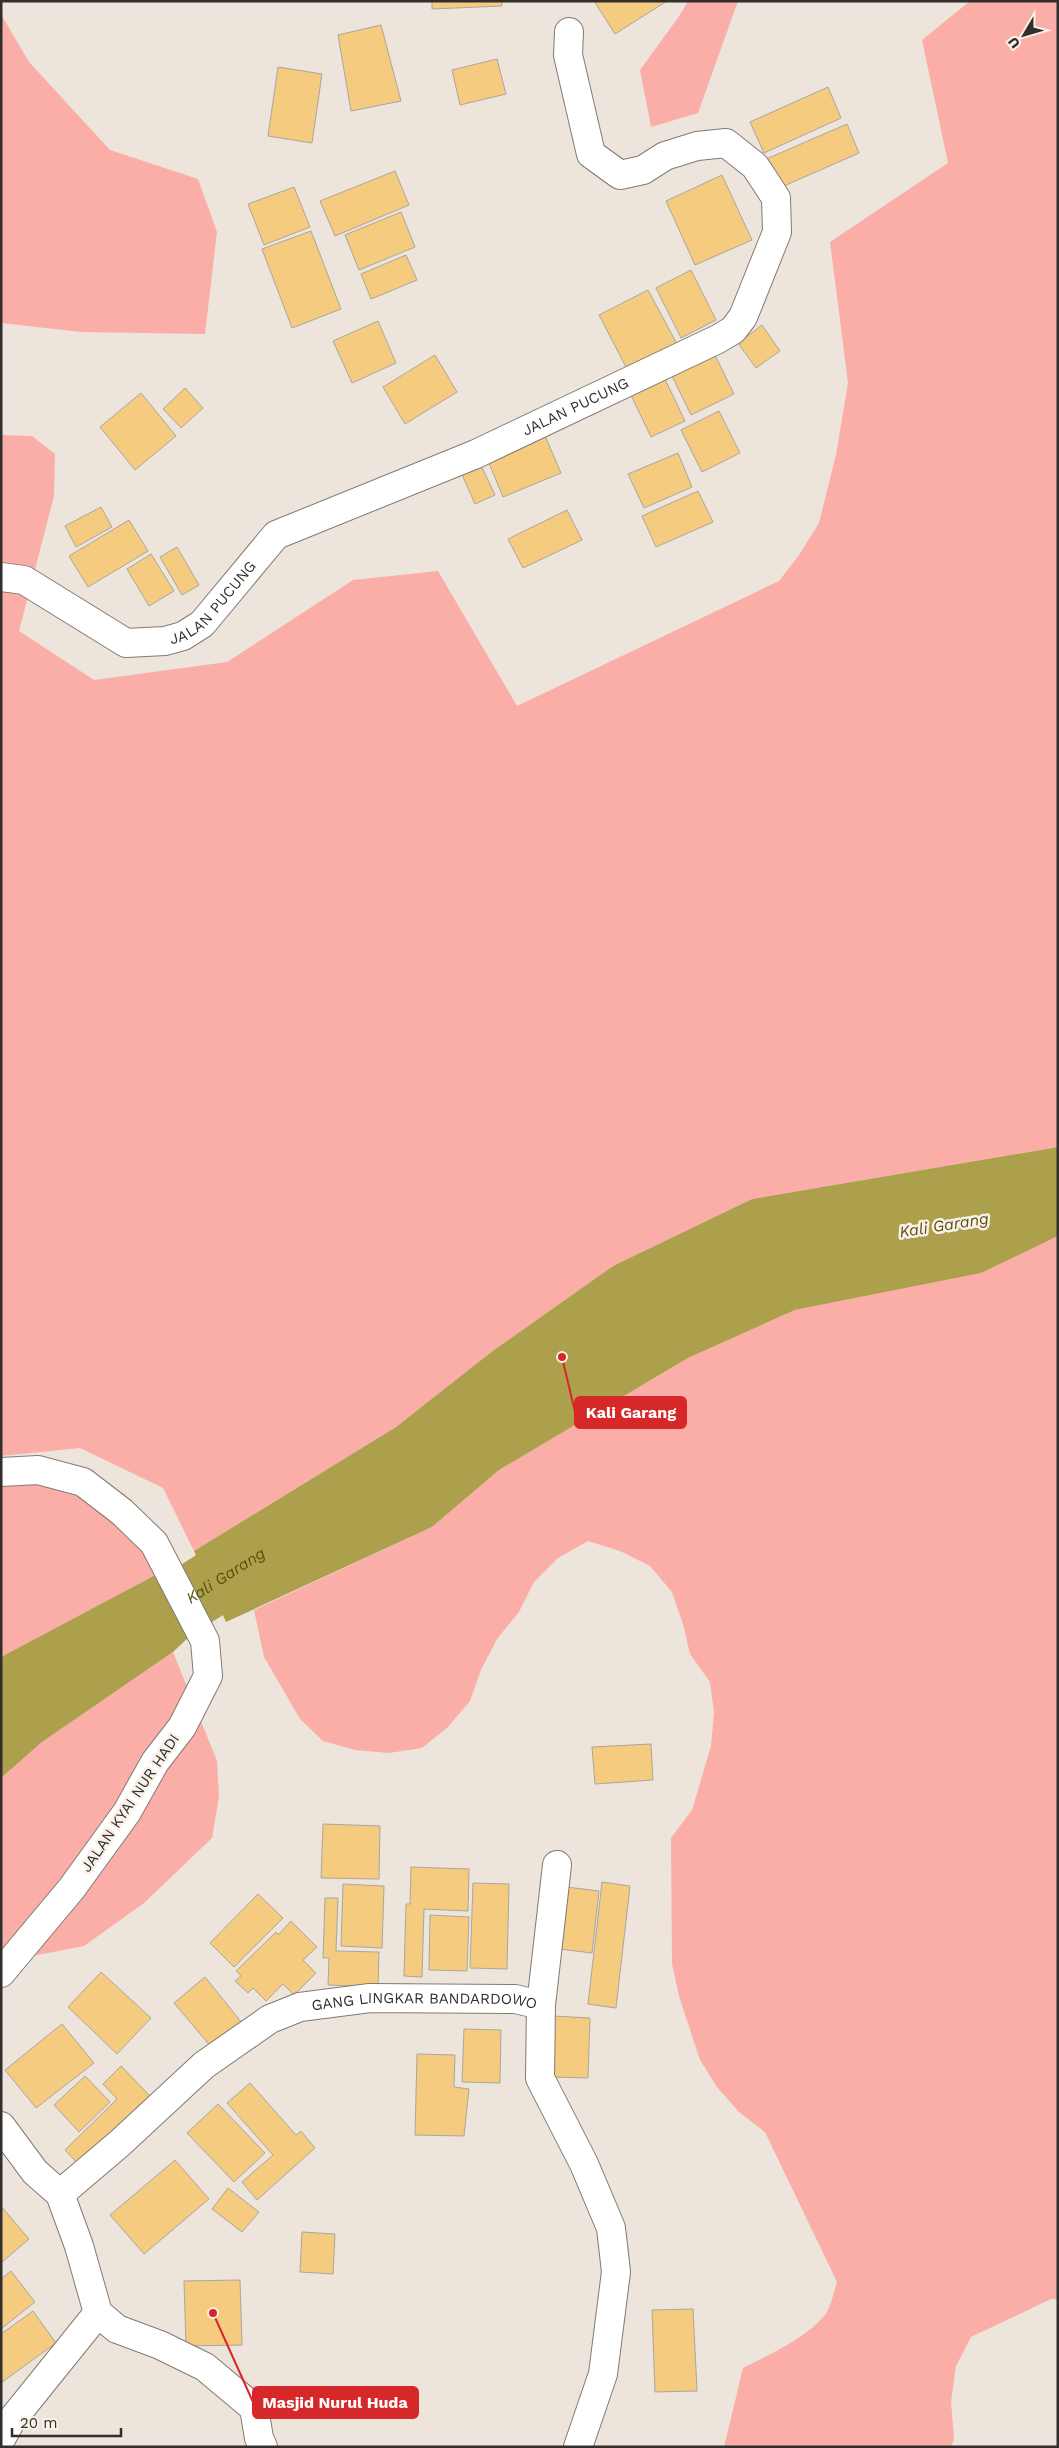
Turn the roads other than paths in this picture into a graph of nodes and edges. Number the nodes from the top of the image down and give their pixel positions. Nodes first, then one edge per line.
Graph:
1 (568, 32) dead end
2 (1, 577) edge
3 (1, 1472) edge
4 (556, 1865) dead end
5 (1, 1973) edge
6 (540, 2005) junction
7 (1, 2126) edge
8 (60, 2194) junction
9 (98, 2313) junction
10 (1, 2439) edge
11 (263, 2447) edge
12 (578, 2447) edge

1 - 2 street, JALAN PUCUNG
3 - 5 street, JALAN KYAI NUR HADI
4 - 6 street
6 - 8 street, GANG LINGKAR BANDARDOWO
6 - 12 street, GANG LINGKAR BANDARDOWO
7 - 8 street
8 - 9 street
9 - 10 street
9 - 11 street

